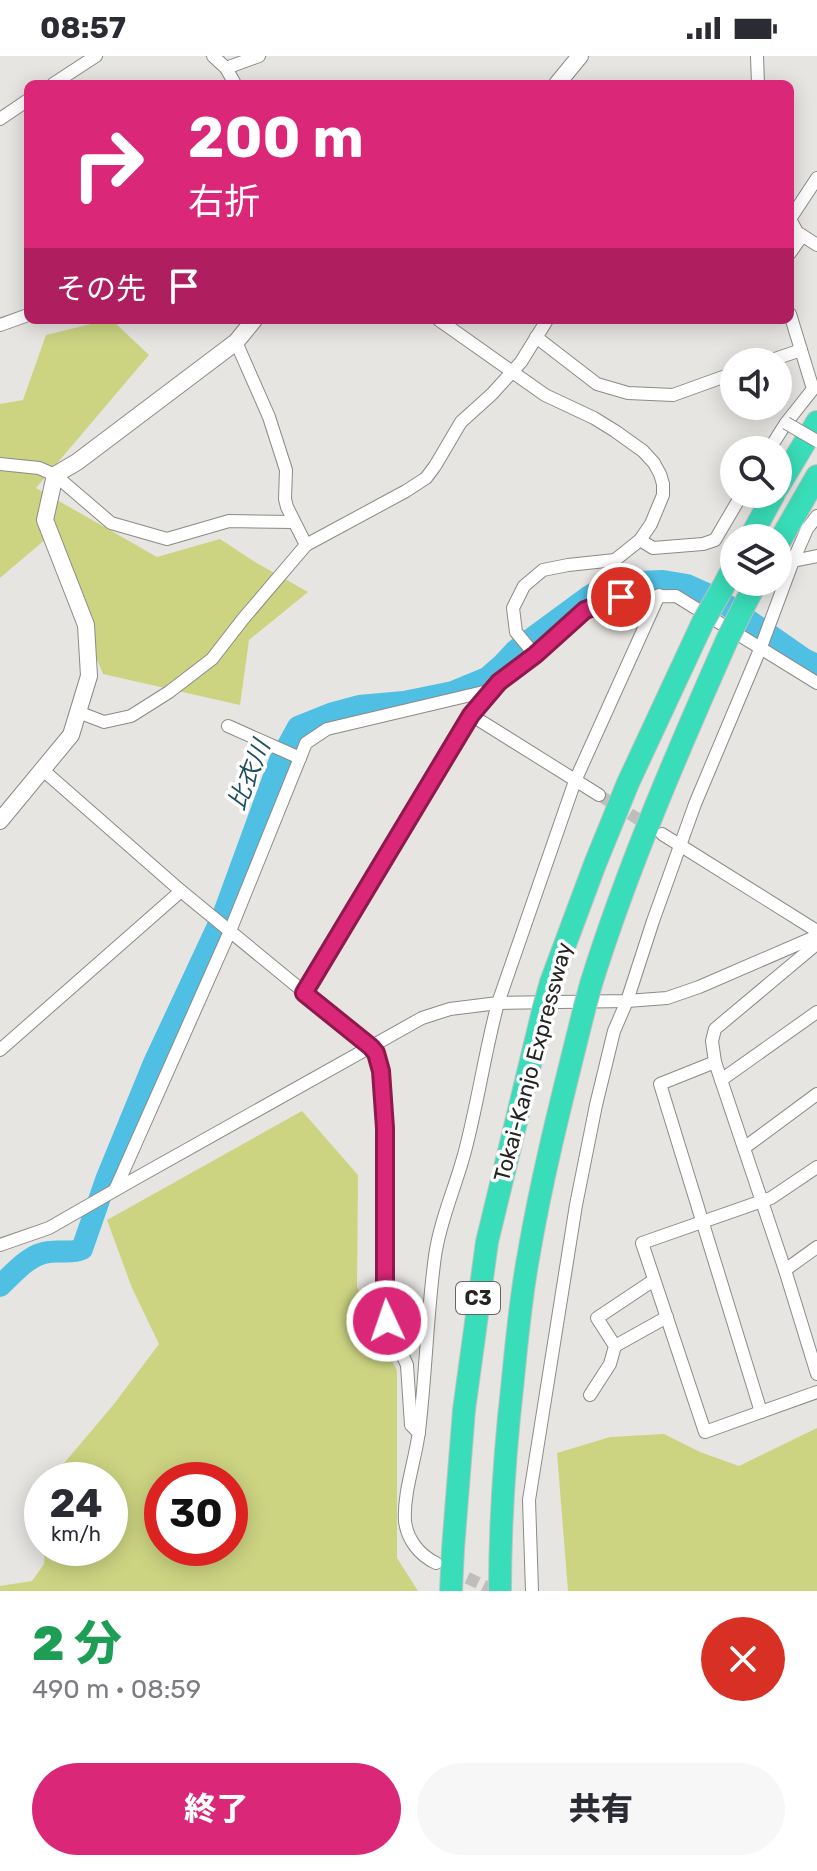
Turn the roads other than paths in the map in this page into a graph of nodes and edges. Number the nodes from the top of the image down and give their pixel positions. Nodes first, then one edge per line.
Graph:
1 (96, 56) edge
2 (213, 56) edge
3 (259, 56) edge
4 (580, 56) edge
5 (757, 56) edge
6 (226, 68) junction
7 (59, 80) edge
8 (233, 80) edge
9 (560, 80) edge
10 (758, 80) edge
11 (24, 103) edge
12 (0, 119) edge
13 (817, 178) edge
14 (794, 213) edge
15 (794, 226) edge
16 (802, 236) junction
17 (817, 245) edge
18 (794, 247) edge
19 (24, 316) edge
20 (251, 324) edge
21 (445, 324) edge
22 (544, 324) edge
23 (793, 324) edge
24 (0, 325) edge
25 (536, 337) junction
26 (236, 342) junction
27 (801, 350) junction
28 (792, 353) edge
29 (511, 372) junction
30 (720, 378) edge
31 (817, 422) edge
32 (786, 423) junction
33 (778, 436) edge
34 (817, 441) edge
35 (0, 464) edge
36 (792, 464) edge
37 (55, 475) junction
38 (817, 476) edge
39 (734, 508) edge
40 (817, 516) edge
41 (294, 522) junction
42 (792, 538) edge
43 (640, 540) junction
44 (306, 545) junction
45 (792, 546) edge
46 (792, 554) edge
47 (817, 556) edge
48 (720, 592) edge
49 (659, 595) junction
50 (749, 596) edge
51 (775, 596) edge
52 (761, 647) junction
53 (535, 655) junction
54 (817, 683) edge
55 (492, 690) junction
56 (78, 712) junction
57 (471, 715) junction
58 (228, 726) dead end
59 (300, 758) junction
60 (44, 771) junction
61 (575, 781) junction
62 (599, 795) tunnel mouth
63 (0, 821) edge
64 (662, 834) tunnel mouth
65 (681, 844) junction
66 (181, 891) junction
67 (230, 931) junction
68 (817, 936) edge
69 (304, 993) junction
70 (627, 1001) junction
71 (498, 1003) junction
72 (817, 1012) edge
73 (371, 1047) junction
74 (0, 1050) edge
75 (715, 1062) junction
76 (721, 1080) junction
77 (817, 1094) edge
78 (744, 1148) junction
79 (817, 1167) edge
80 (115, 1190) junction
81 (762, 1202) junction
82 (702, 1223) junction
83 (0, 1245) edge
84 (817, 1247) edge
85 (785, 1270) junction
86 (654, 1280) junction
87 (667, 1317) junction
88 (817, 1325) edge
89 (804, 1334) junction
90 (615, 1346) junction
91 (817, 1374) edge
92 (817, 1392) edge
93 (590, 1395) dead end
94 (761, 1412) junction
95 (419, 1433) junction
96 (436, 1563) tunnel mouth
97 (451, 1591) edge
98 (500, 1591) edge
99 (532, 1591) edge

1 - 7 street
2 - 6 street
3 - 6 street
4 - 9 street
5 - 10 street
6 - 8 street
11 - 12 street
13 - 14 street
15 - 16 street
16 - 17 street
16 - 18 street
19 - 24 street
20 - 26 street
21 - 29 street
22 - 25 street
23 - 27 street
25 - 29 street
25 - 30 street
26 - 37 street
26 - 41 street
27 - 28 street
27 - 32 street
29 - 43 street
29 - 44 street
31 - 36 highway
32 - 33 street
32 - 34 street, bridge
35 - 37 street
37 - 41 street
37 - 56 street
38 - 42 highway
39 - 43 street
40 - 45 street
41 - 44 street
43 - 53 street
44 - 56 street
46 - 47 street
48 - 97 highway, Tokai-Kanjo Expressway / C3, bridge
49 - 52 street
49 - 53 street
49 - 61 street
50 - 98 highway, Tokai-Kanjo Expressway / C3, bridge
51 - 52 street
52 - 54 street
52 - 65 street
53 - 55 street
55 - 57 street
55 - 59 street
56 - 60 street
57 - 61 street
57 - 69 street
58 - 59 street
59 - 67 street
60 - 63 street
60 - 66 street
61 - 62 street
61 - 71 street
64 - 65 street
65 - 68 street
65 - 70 street
66 - 67 street
66 - 74 street
67 - 69 street
67 - 80 street
68 - 70 street
68 - 75 street
69 - 73 street
70 - 71 street
70 - 99 street
71 - 73 street
71 - 95 street
72 - 76 street
73 - 80 street
73 - 95 street
75 - 76 street
75 - 82 street
76 - 78 street
77 - 78 street
78 - 81 street
79 - 81 street
80 - 83 street
81 - 82 street
81 - 85 street
82 - 86 street
82 - 94 street
84 - 85 street
85 - 89 street
86 - 87 street
86 - 90 street
87 - 90 street
87 - 94 street
88 - 89 street
89 - 91 street
90 - 93 street
92 - 94 street
95 - 96 street

